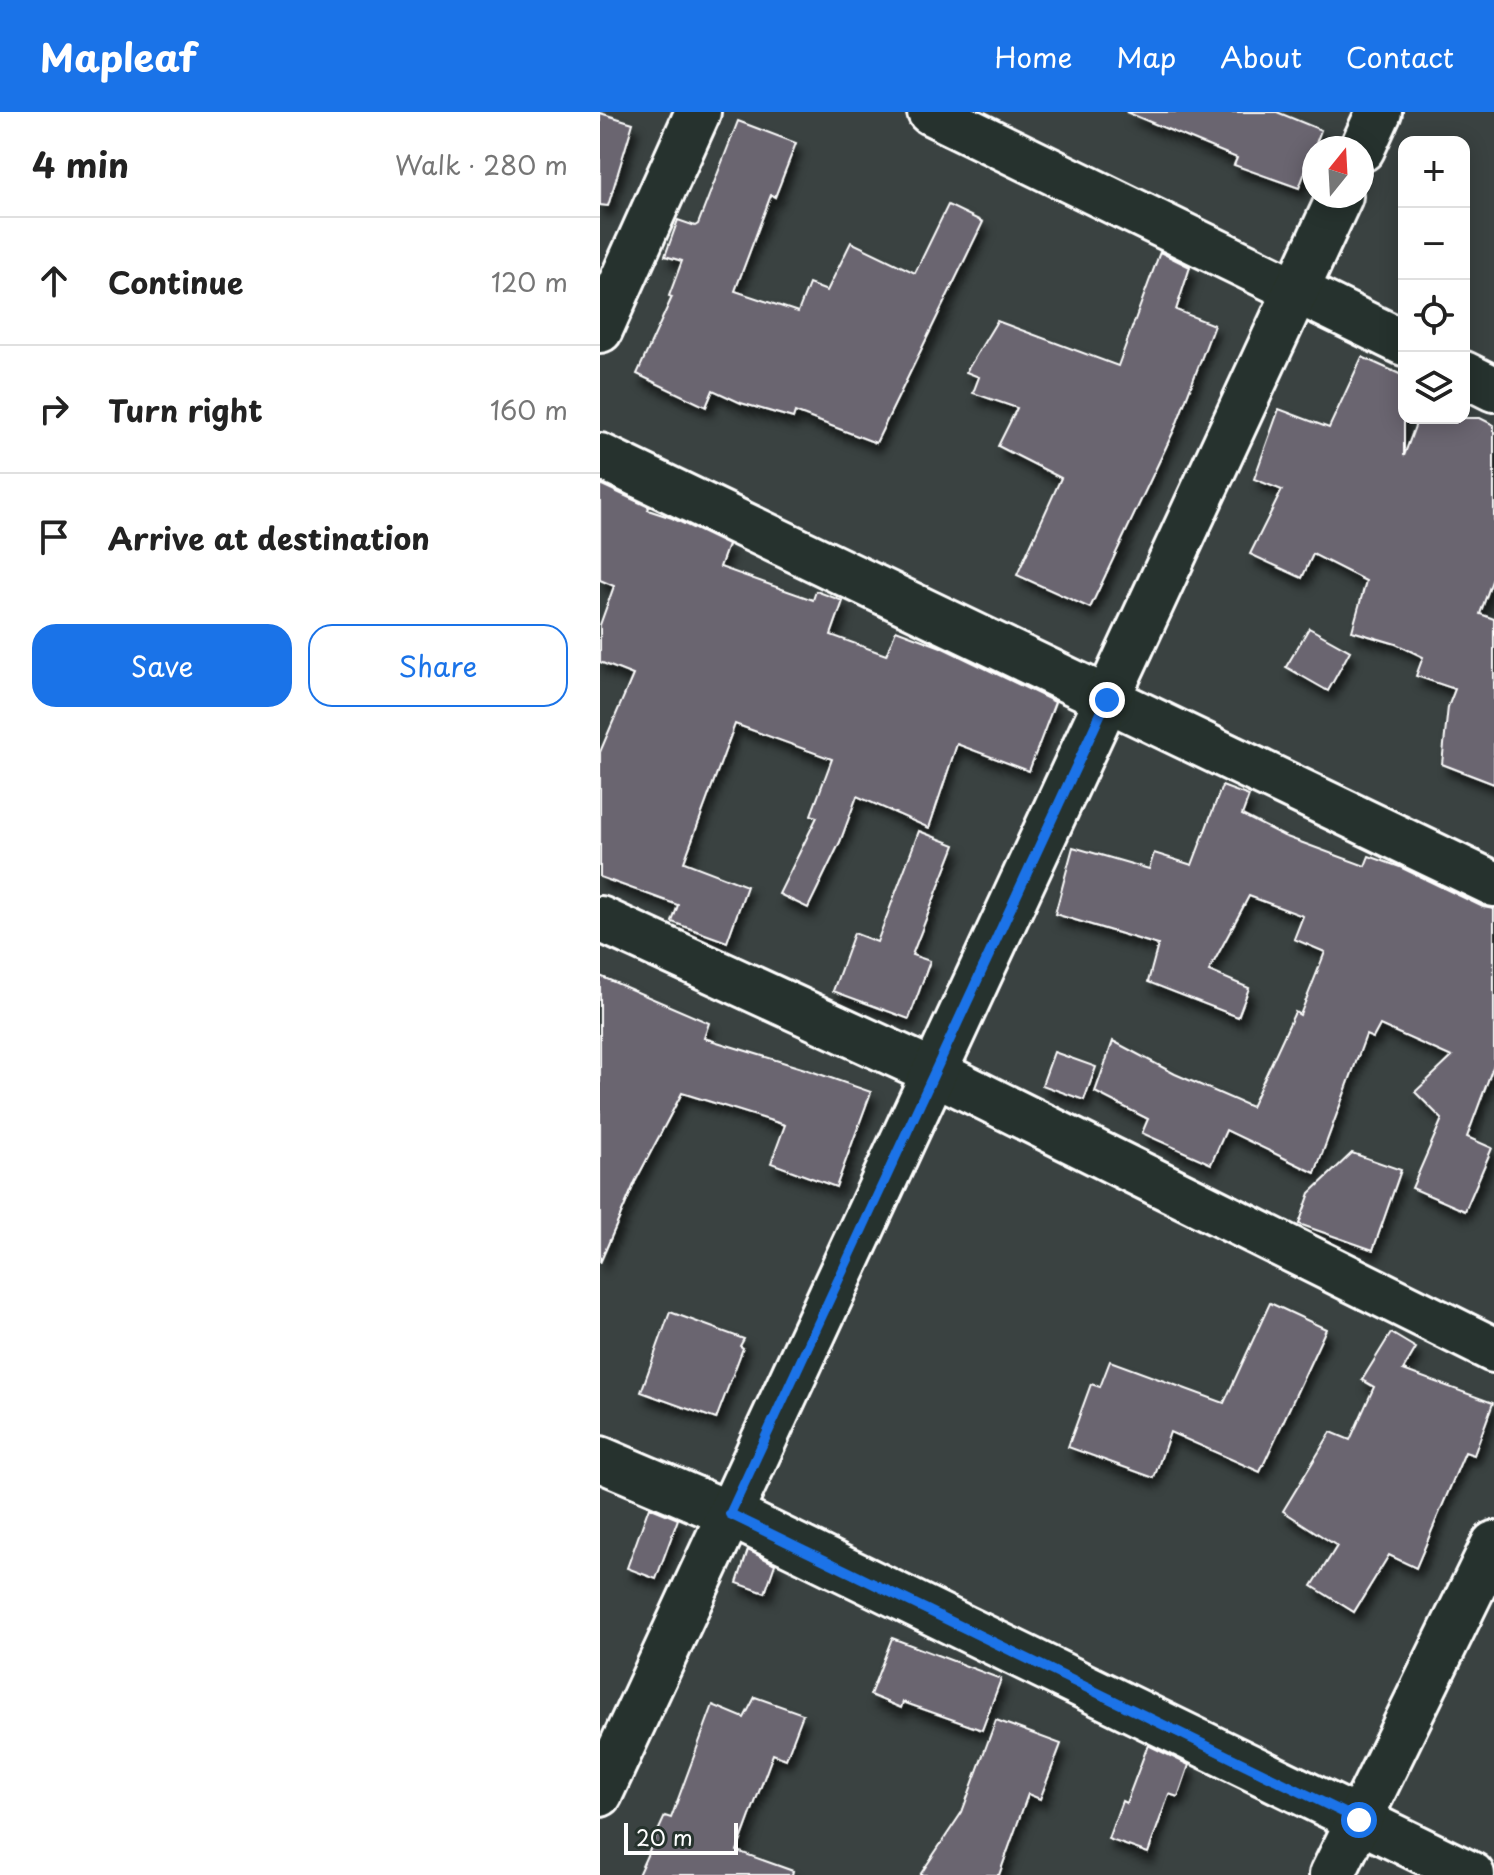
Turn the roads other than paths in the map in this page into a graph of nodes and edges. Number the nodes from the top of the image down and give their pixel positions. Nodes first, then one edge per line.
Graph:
1 (698, 112) edge
2 (930, 112) edge
3 (1379, 112) edge
4 (1368, 136) edge
5 (1335, 208) edge
6 (1297, 290) junction
7 (600, 330) edge
8 (1398, 340) edge
9 (1470, 377) edge
10 (1494, 389) edge
11 (600, 456) edge
12 (1107, 700) junction
13 (1494, 884) edge
14 (600, 919) edge
15 (934, 1072) junction
16 (1494, 1350) edge
17 (600, 1459) edge
18 (730, 1514) junction
19 (1494, 1544) edge
20 (600, 1794) edge
21 (1359, 1820) junction
22 (1332, 1875) edge
23 (1472, 1875) edge

1 - 7 street
2 - 6 street
3 - 4 street
5 - 6 street
6 - 8 street
6 - 12 street
9 - 10 street
11 - 12 street
12 - 13 street
12 - 15 street
14 - 15 street
15 - 16 street
15 - 18 street
17 - 18 street
18 - 20 street
18 - 21 street
19 - 21 street
21 - 22 street
21 - 23 street

